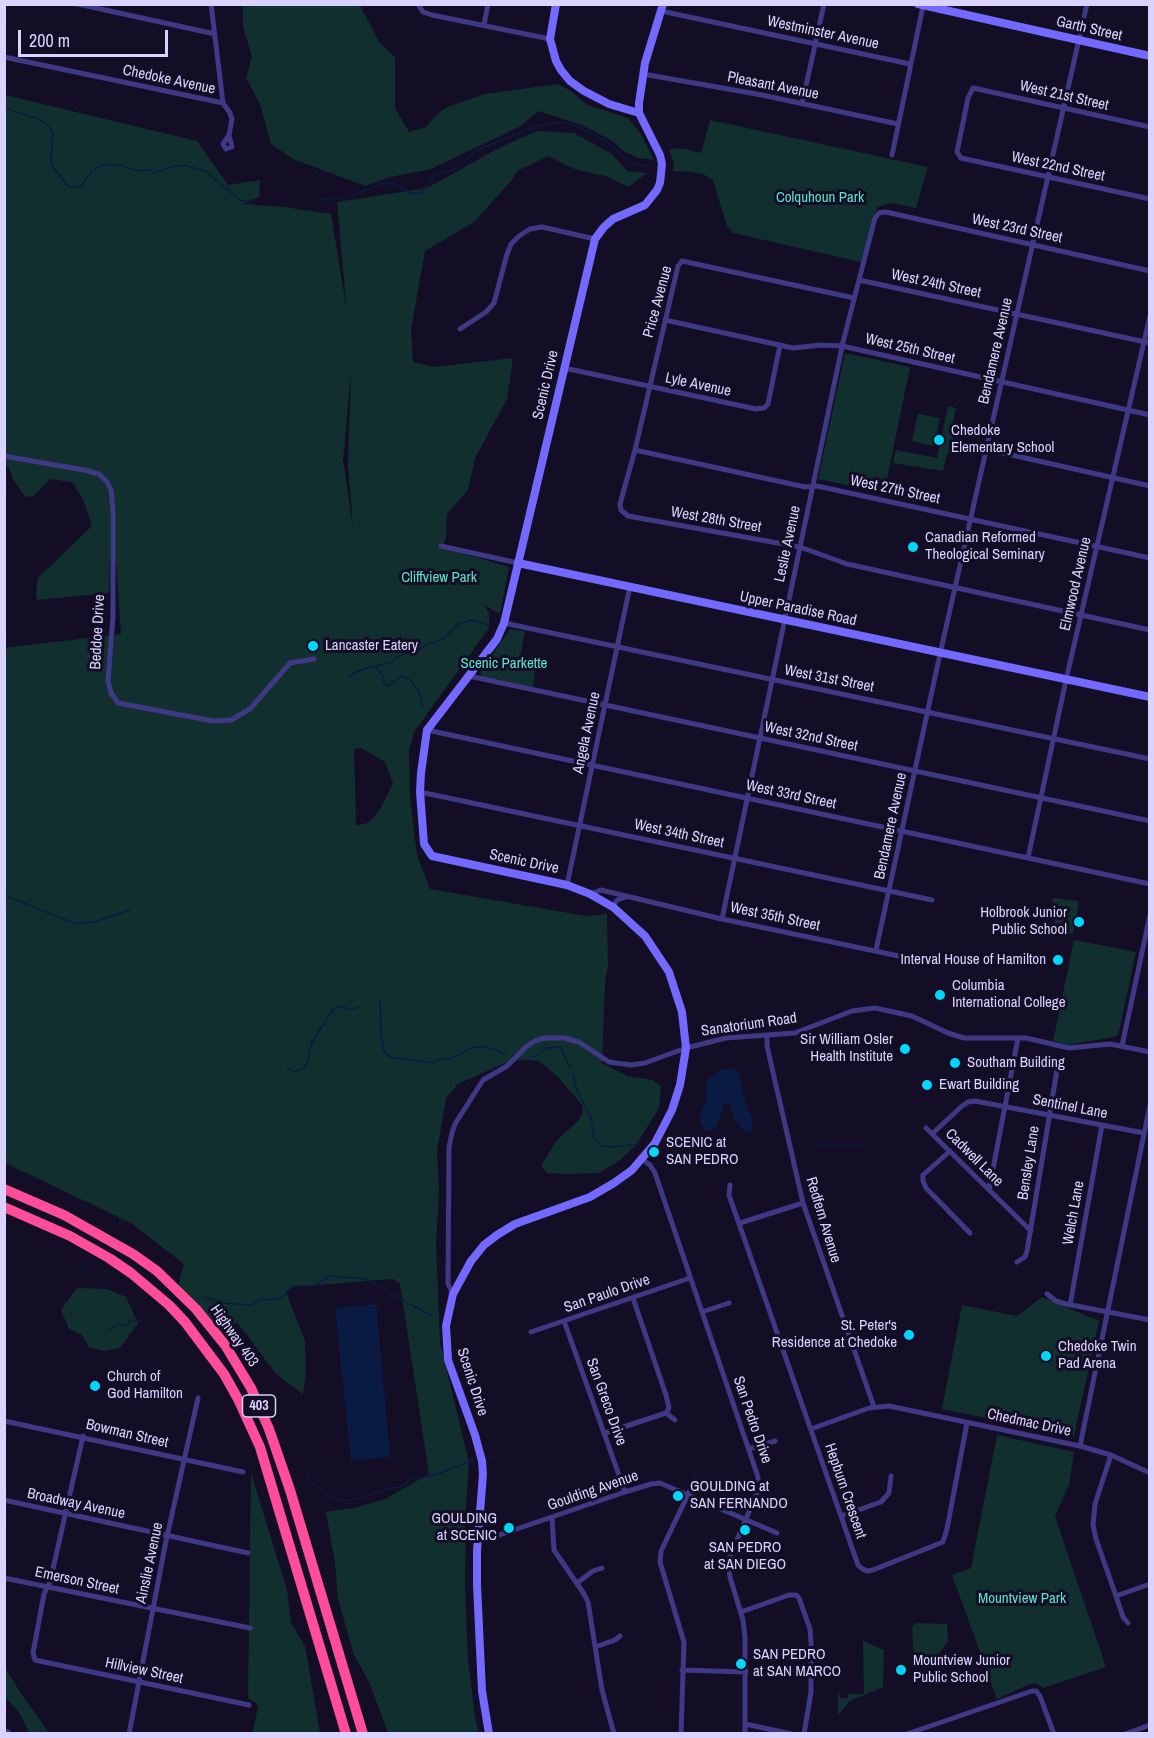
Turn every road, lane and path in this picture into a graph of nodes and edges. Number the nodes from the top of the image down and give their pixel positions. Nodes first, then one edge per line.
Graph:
1 (78, 4) edge
2 (211, 4) edge
3 (418, 4) edge
4 (488, 4) edge
5 (556, 4) edge
6 (824, 4) edge
7 (1087, 4) edge
8 (920, 5) edge
9 (662, 8) edge
10 (484, 25) junction
11 (214, 34) junction
12 (550, 39) junction
13 (1078, 40) junction
14 (816, 44) junction
15 (1149, 56) edge
16 (4, 57) edge
17 (910, 64) junction
18 (643, 74) junction
19 (223, 103) junction
20 (802, 104) junction
21 (1063, 108) junction
22 (639, 113) junction
23 (898, 124) junction
24 (1149, 127) edge
25 (229, 135) dead end
26 (892, 155) dead end
27 (960, 158) joint
28 (1048, 177) junction
29 (1149, 199) edge
30 (879, 213) joint
31 (595, 239) junction
32 (1032, 245) junction
33 (1149, 271) edge
34 (859, 280) junction
35 (854, 298) junction
36 (1017, 313) junction
37 (1149, 316) edge
38 (665, 320) junction
39 (460, 329) dead end
40 (1147, 342) edge
41 (780, 345) junction
42 (842, 346) junction
43 (564, 368) junction
44 (1001, 382) junction
45 (649, 387) junction
46 (1127, 410) junction
47 (1149, 415) edge
48 (986, 449) junction
49 (635, 450) junction
50 (4, 456) edge
51 (1112, 478) junction
52 (813, 486) junction
53 (1149, 486) edge
54 (628, 516) joint
55 (970, 518) junction
56 (441, 546) dead end
57 (1097, 546) junction
58 (800, 547) junction
59 (1149, 558) edge
60 (518, 563) junction
61 (630, 586) junction
62 (955, 587) junction
63 (1081, 615) junction
64 (784, 620) junction
65 (504, 623) junction
66 (1149, 630) edge
67 (618, 646) junction
68 (940, 654) junction
69 (315, 658) dead end
70 (469, 676) junction
71 (772, 680) junction
72 (1066, 680) junction
73 (1149, 697) edge
74 (605, 706) junction
75 (928, 712) junction
76 (427, 730) junction
77 (760, 739) junction
78 (1054, 739) junction
79 (1149, 759) edge
80 (592, 765) junction
81 (915, 771) junction
82 (420, 792) junction
83 (747, 798) junction
84 (1042, 798) junction
85 (1149, 821) edge
86 (580, 826) junction
87 (902, 832) junction
88 (735, 857) junction
89 (1028, 858) junction
90 (1149, 884) edge
91 (567, 885) junction
92 (889, 890) junction
93 (590, 894) junction
94 (628, 896) junction
95 (932, 900) dead end
96 (613, 907) junction
97 (1149, 915) edge
98 (722, 919) junction
99 (876, 950) junction
100 (918, 960) dead end
101 (767, 1036) junction
102 (1018, 1038) junction
103 (1122, 1046) junction
104 (687, 1048) junction
105 (1149, 1052) edge
106 (1058, 1064) dead end
107 (1149, 1105) edge
108 (1005, 1107) junction
109 (1049, 1115) junction
110 (1102, 1125) junction
111 (926, 1128) dead end
112 (1144, 1133) junction
113 (932, 1134) junction
114 (950, 1151) junction
115 (642, 1159) junction
116 (730, 1185) dead end
117 (4, 1189) edge
118 (989, 1190) junction
119 (803, 1203) junction
120 (4, 1207) edge
121 (740, 1223) junction
122 (1031, 1231) junction
123 (970, 1233) dead end
124 (1017, 1262) dead end
125 (690, 1278) junction
126 (453, 1294) junction
127 (1047, 1294) dead end
128 (633, 1298) junction
129 (729, 1302) dead end
130 (1070, 1305) junction
131 (702, 1312) junction
132 (1107, 1313) junction
133 (1149, 1320) edge
134 (564, 1321) junction
135 (531, 1332) dead end
136 (198, 1398) dead end
137 (874, 1407) junction
138 (666, 1413) junction
139 (675, 1420) dead end
140 (4, 1421) edge
141 (967, 1423) junction
142 (811, 1429) junction
143 (605, 1433) junction
144 (83, 1436) junction
145 (775, 1441) dead end
146 (1080, 1446) junction
147 (749, 1449) junction
148 (1111, 1455) junction
149 (184, 1460) junction
150 (243, 1472) dead end
151 (1149, 1473) edge
152 (891, 1476) dead end
153 (695, 1480) dead end
154 (625, 1492) junction
155 (687, 1495) junction
156 (4, 1500) edge
157 (65, 1514) junction
158 (841, 1516) junction
159 (552, 1518) junction
160 (745, 1521) junction
161 (777, 1533) dead end
162 (478, 1534) junction
163 (167, 1536) junction
164 (248, 1553) dead end
165 (602, 1568) dead end
166 (4, 1578) edge
167 (577, 1583) junction
168 (1149, 1584) edge
169 (47, 1587) junction
170 (1116, 1596) junction
171 (152, 1609) junction
172 (741, 1612) junction
173 (1128, 1623) dead end
174 (250, 1628) dead end
175 (620, 1636) dead end
176 (595, 1647) junction
177 (682, 1671) junction
178 (746, 1672) junction
179 (139, 1682) junction
180 (249, 1705) dead end
181 (746, 1724) junction
182 (1149, 1725) edge
183 (129, 1734) edge
184 (346, 1734) edge
185 (363, 1734) edge
186 (489, 1734) edge
187 (614, 1734) edge
188 (681, 1734) edge
189 (745, 1734) edge
190 (792, 1734) edge
191 (804, 1734) edge
192 (907, 1734) edge
193 (1054, 1734) edge
194 (1125, 1734) edge

1 - 11 street
2 - 11 street
3 - 10 street
4 - 10 street
5 - 12 street
6 - 14 street
7 - 13 street, Bendamere Avenue
8 - 13 street, Garth Street
8 - 17 street
9 - 14 street, Westminster Avenue
9 - 18 street
10 - 12 street
11 - 19 street
12 - 22 street
13 - 15 street, Garth Street
13 - 21 street, Bendamere Avenue
14 - 17 street, Westminster Avenue
14 - 20 street
16 - 19 street, Chedoke Avenue
17 - 23 street
18 - 20 street, Pleasant Avenue
18 - 22 street
19 - 25 street
20 - 23 street, Pleasant Avenue
21 - 24 street, West 21st Street
21 - 27 street, West 21st Street
21 - 28 street, Bendamere Avenue
22 - 31 street
23 - 26 street
27 - 28 street, West 22nd Street
28 - 29 street, West 22nd Street
28 - 32 street, Bendamere Avenue
30 - 32 street, West 23rd Street
30 - 34 street, Leslie Avenue
31 - 39 street
31 - 43 street, Scenic Drive
32 - 33 street, West 23rd Street
32 - 36 street, Bendamere Avenue
34 - 35 street, Leslie Avenue
34 - 36 street, West 24th Street
35 - 38 street, Price Avenue
35 - 42 street, Leslie Avenue
36 - 40 street, West 24th Street
36 - 44 street, Bendamere Avenue
37 - 40 street, Elmwood Avenue
38 - 41 street, West 25th Street
38 - 45 street, Price Avenue
40 - 46 street, Elmwood Avenue
41 - 42 street, West 25th Street
41 - 45 street, Lyle Avenue
42 - 44 street, West 25th Street
42 - 52 street, Leslie Avenue
43 - 45 street, Lyle Avenue
43 - 60 street, Scenic Drive
44 - 46 street, West 25th Street
44 - 48 street, Bendamere Avenue
45 - 49 street, Price Avenue
46 - 47 street, West 25th Street
46 - 51 street, Elmwood Avenue
48 - 51 street
48 - 55 street, Bendamere Avenue
49 - 52 street, West 27th Street
49 - 54 street, Price Avenue
50 - 69 street, Beddoe Drive
51 - 53 street
51 - 57 street, Elmwood Avenue
52 - 55 street, West 27th Street
52 - 58 street, Leslie Avenue
54 - 58 street, West 28th Street
55 - 57 street, West 27th Street
55 - 62 street, Bendamere Avenue
56 - 60 street, Upper Paradise Road
57 - 59 street, West 27th Street
57 - 63 street, Elmwood Avenue
58 - 62 street, West 28th Street
58 - 64 street, Leslie Avenue
60 - 61 street, Upper Paradise Road
60 - 65 street, Scenic Drive
61 - 64 street, Upper Paradise Road
61 - 67 street, Angela Avenue
62 - 63 street, West 28th Street
62 - 68 street, Bendamere Avenue
63 - 66 street, West 28th Street
63 - 72 street, Elmwood Avenue
64 - 68 street, Upper Paradise Road
64 - 71 street, Leslie Avenue
65 - 67 street, West 31st Street
65 - 70 street, Scenic Drive
67 - 71 street, West 31st Street
67 - 74 street, Angela Avenue
68 - 72 street, Upper Paradise Road
68 - 75 street, Bendamere Avenue
70 - 74 street, West 32nd Street
70 - 76 street, Scenic Drive
71 - 75 street, West 31st Street
71 - 77 street, Leslie Avenue
72 - 73 street, Upper Paradise Road
72 - 78 street, Elmwood Avenue
74 - 77 street, West 32nd Street
74 - 80 street, Angela Avenue
75 - 78 street, West 31st Street
75 - 81 street, Bendamere Avenue
76 - 80 street, West 33rd Street
76 - 82 street, Scenic Drive
77 - 81 street, West 32nd Street
77 - 83 street, Leslie Avenue
78 - 79 street, West 31st Street
78 - 84 street, Elmwood Avenue
80 - 83 street, West 33rd Street
80 - 86 street, Angela Avenue
81 - 84 street, West 32nd Street
81 - 87 street, Bendamere Avenue
82 - 86 street, West 34th Street
82 - 91 street, Scenic Drive
83 - 87 street, West 33rd Street
83 - 88 street, Leslie Avenue
84 - 85 street, West 32nd Street
84 - 89 street, Elmwood Avenue
86 - 88 street, West 34th Street
86 - 91 street, Angela Avenue
87 - 89 street, West 33rd Street
87 - 92 street, Bendamere Avenue
88 - 92 street, West 34th Street
88 - 98 street, Leslie Avenue
89 - 90 street, West 33rd Street
91 - 93 street, Scenic Drive
92 - 95 street, West 34th Street
92 - 99 street, Bendamere Avenue
93 - 94 street, West 35th Street
93 - 96 street, Scenic Drive
94 - 96 street
94 - 98 street, West 35th Street
96 - 104 street, Scenic Drive
97 - 103 street
98 - 99 street, West 35th Street
99 - 100 street, West 35th Street
101 - 102 street, Sanatorium Road
101 - 104 street, Sanatorium Road
101 - 119 street, Redfern Avenue
102 - 103 street, Sanatorium Road
102 - 108 street
103 - 105 street, Sanatorium Road
104 - 115 street, Scenic Drive
104 - 126 street, Sanatorium Road
106 - 109 street, Bensley Lane
107 - 112 street, Chedmac Drive
108 - 109 street, Sentinel Lane
108 - 113 street, Sentinel Lane
108 - 118 street
109 - 110 street, Sentinel Lane
109 - 122 street, Bensley Lane
110 - 112 street, Sentinel Lane
110 - 130 street, Welch Lane
111 - 113 street, Cadwell Lane
112 - 132 street, Chedmac Drive
113 - 114 street, Cadwell Lane
114 - 118 street, Cadwell Lane
114 - 123 street
115 - 125 street, San Pedro Drive
115 - 126 street, Scenic Drive
116 - 121 street, Hepburn Crescent
117 - 185 highway, Highway 403 / 403
118 - 122 street, Cadwell Lane
119 - 121 street
119 - 137 street, Redfern Avenue
120 - 184 highway, Highway 403 / 403
121 - 142 street, Hepburn Crescent
122 - 124 street, Bensley Lane
125 - 128 street, San Paulo Drive
125 - 131 street, San Pedro Drive
126 - 162 street, Scenic Drive
127 - 130 street
128 - 134 street, San Paulo Drive
128 - 138 street
129 - 131 street
130 - 132 street
131 - 147 street, San Pedro Drive
132 - 133 street
132 - 146 street, Chedmac Drive
134 - 135 street, San Paulo Drive
134 - 143 street, San Greco Drive
136 - 149 street, Ainslie Avenue
137 - 141 street, Chedmac Drive
137 - 142 street, Chedmac Drive
138 - 139 street
138 - 143 street
140 - 144 street, Bowman Street
141 - 146 street, Chedmac Drive
141 - 158 street, Hepburn Crescent
142 - 158 street, Hepburn Crescent
143 - 154 street, San Greco Drive
144 - 149 street, Bowman Street
144 - 157 street
145 - 147 street
146 - 148 street
147 - 160 street, San Pedro Drive
148 - 151 street
148 - 170 street
149 - 150 street, Bowman Street
149 - 163 street, Ainslie Avenue
152 - 158 street
153 - 155 street
154 - 155 street, Goulding Avenue
154 - 159 street, Goulding Avenue
155 - 160 street, Goulding Avenue
155 - 177 street
156 - 157 street, Broadway Avenue
157 - 163 street, Broadway Avenue
157 - 169 street
159 - 162 street, Goulding Avenue
159 - 167 street
160 - 161 street, Goulding Avenue
160 - 172 street, San Pedro Drive
162 - 186 street, Scenic Drive
163 - 164 street, Broadway Avenue
163 - 171 street, Ainslie Avenue
165 - 167 street
166 - 169 street, Emerson Street
167 - 176 street
168 - 170 street
169 - 171 street, Emerson Street
169 - 179 street, Hillview Street
170 - 173 street
171 - 174 street, Emerson Street
171 - 179 street, Ainslie Avenue
172 - 178 street, San Pedro Drive
172 - 191 street
175 - 176 street
176 - 187 street
177 - 178 street
177 - 188 street
178 - 181 street, San Pedro Drive
179 - 180 street, Hillview Street
179 - 183 street, Ainslie Avenue
181 - 189 street, San Pedro Drive
181 - 190 street
182 - 194 street
192 - 193 street

